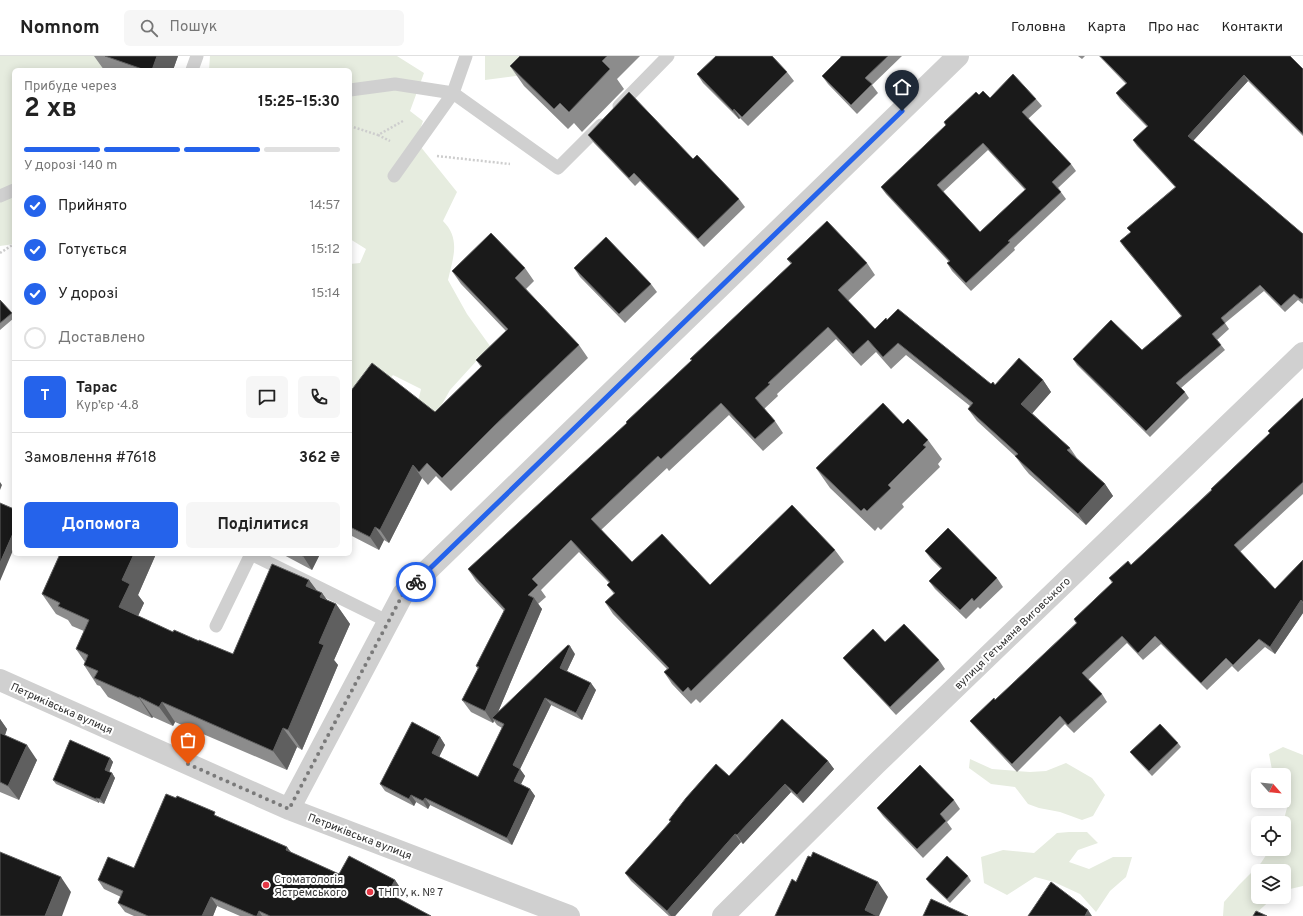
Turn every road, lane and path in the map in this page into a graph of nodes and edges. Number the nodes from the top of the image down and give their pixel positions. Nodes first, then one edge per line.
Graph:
1 (197, 56) edge
2 (466, 56) edge
3 (668, 56) edge
4 (958, 56) edge
5 (193, 68) edge
6 (352, 90) edge
7 (453, 92) junction
8 (406, 119) dead end
9 (352, 127) edge
10 (378, 135) junction
11 (410, 153) junction
12 (514, 164) dead end
13 (394, 176) dead end
14 (12, 191) edge
15 (0, 196) edge
16 (12, 245) edge
17 (0, 253) edge
18 (1303, 353) edge
19 (250, 556) edge
20 (255, 556) edge
21 (388, 622) junction
22 (216, 626) dead end
23 (0, 680) edge
24 (289, 809) junction
25 (569, 916) edge
26 (723, 916) edge

1 - 5 lane
2 - 7 lane
3 - 7 lane
4 - 21 street
6 - 7 lane
7 - 11 lane
8 - 10 path
9 - 10 path
10 - 11 path
11 - 12 path
11 - 13 lane
14 - 15 lane
16 - 17 path
18 - 26 street, вулиця Гетьмана Виговського
19 - 22 lane
20 - 21 lane
21 - 24 street
23 - 24 street, Петриківська вулиця
24 - 25 street, Петриківська вулиця

